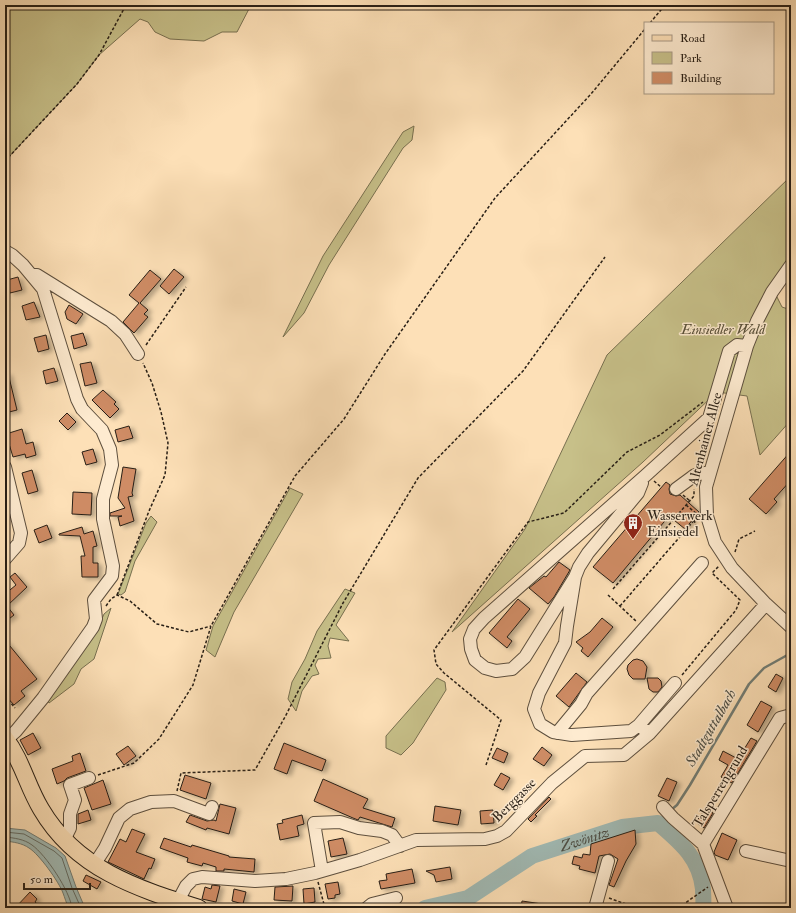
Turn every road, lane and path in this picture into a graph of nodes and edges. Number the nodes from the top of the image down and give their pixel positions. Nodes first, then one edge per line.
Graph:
1 (126, 5) edge
2 (664, 5) edge
3 (651, 22) edge
4 (644, 30) edge
5 (5, 161) edge
6 (5, 251) edge
7 (605, 257) dead end
8 (791, 265) edge
9 (33, 275) junction
10 (186, 287) dead end
11 (747, 346) junction
12 (138, 354) junction
13 (5, 468) edge
14 (709, 472) junction
15 (695, 476) junction
16 (649, 478) junction
17 (662, 487) dead end
18 (676, 489) dead end
19 (686, 505) junction
20 (694, 520) junction
21 (697, 529) dead end
22 (756, 531) dead end
23 (734, 554) dead end
24 (5, 559) edge
25 (702, 563) dead end
26 (719, 566) dead end
27 (576, 577) junction
28 (613, 589) dead end
29 (117, 595) junction
30 (608, 595) dead end
31 (766, 604) junction
32 (620, 606) junction
33 (96, 619) junction
34 (212, 626) junction
35 (791, 627) edge
36 (644, 629) junction
37 (675, 683) joint
38 (5, 696) edge
39 (15, 708) dead end
40 (791, 714) edge
41 (639, 725) junction
42 (557, 733) junction
43 (649, 734) junction
44 (6, 743) edge
45 (88, 778) joint
46 (174, 800) junction
47 (212, 807) dead end
48 (663, 807) dead end
49 (64, 840) junction
50 (703, 844) junction
51 (400, 846) junction
52 (746, 850) dead end
53 (608, 861) dead end
54 (791, 861) edge
55 (94, 865) junction
56 (322, 871) junction
57 (712, 884) dead end
58 (320, 888) dead end
59 (396, 898) dead end
60 (178, 901) junction
61 (596, 902) edge
62 (199, 908) edge
63 (324, 908) edge
64 (368, 908) edge
65 (637, 908) edge
66 (678, 908) edge
67 (728, 908) edge

1 - 5 path
2 - 3 path
4 - 34 path
6 - 9 street
7 - 46 path
8 - 11 street, Altenhainer Allee
9 - 12 street
9 - 33 street
10 - 12 path
11 - 14 street, Altenhainer Allee
11 - 16 street
12 - 29 path
13 - 24 street
14 - 15 street
14 - 31 street, Altenhainer Allee
15 - 18 street
15 - 19 path
16 - 17 path
16 - 27 street
16 - 27 street
19 - 20 path
19 - 28 path
20 - 21 path
20 - 32 path
22 - 23 path
25 - 36 street
26 - 37 path
27 - 42 street
29 - 33 path
29 - 34 path
30 - 32 path
31 - 35 street, Altenhainer Allee
31 - 43 street, Berggasse
32 - 36 path
33 - 44 street
34 - 45 path
36 - 42 street
37 - 41 street
38 - 39 path
40 - 50 street, Talsperrengrund
41 - 42 street
41 - 43 street
43 - 51 street, Berggasse
44 - 49 main road
45 - 49 street
46 - 47 street
46 - 55 street
48 - 50 street
49 - 55 main road
50 - 67 street, Talsperrengrund
51 - 56 street, Berggasse
51 - 56 street
52 - 54 street
53 - 61 street
55 - 60 main road
56 - 60 street, Berggasse
57 - 66 path
58 - 63 path
59 - 64 street
60 - 62 main road
61 - 65 path

